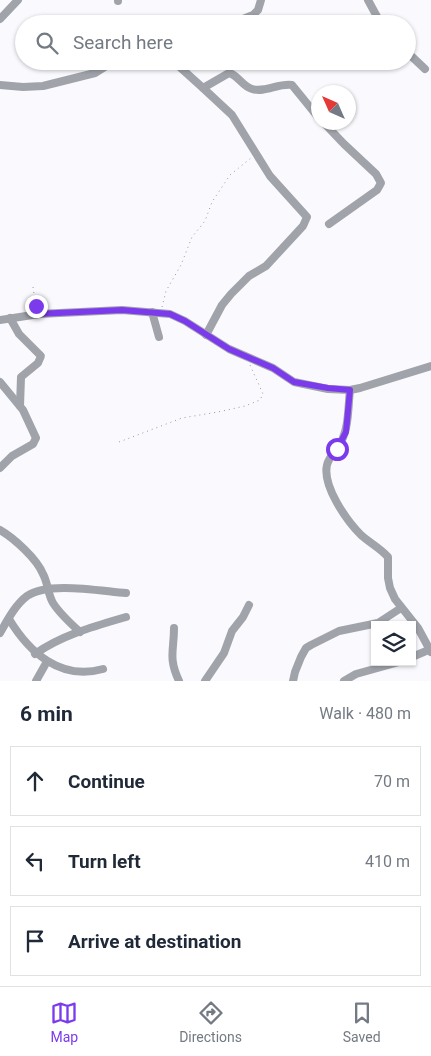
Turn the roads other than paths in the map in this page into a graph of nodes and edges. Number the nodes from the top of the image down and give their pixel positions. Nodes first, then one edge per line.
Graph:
1 (18, 0) edge
2 (262, 0) edge
3 (368, 0) edge
4 (253, 15) edge
5 (376, 15) edge
6 (0, 19) edge
7 (416, 60) edge
8 (425, 69) dead end
9 (99, 70) edge
10 (183, 70) edge
11 (0, 85) edge
12 (203, 88) junction
13 (311, 108) edge
14 (331, 130) edge
15 (329, 224) dead end
16 (152, 312) junction
17 (10, 318) junction
18 (0, 320) edge
19 (206, 335) junction
20 (159, 337) dead end
21 (431, 366) edge
22 (0, 382) edge
23 (350, 390) junction
24 (20, 406) junction
25 (0, 468) edge
26 (0, 530) edge
27 (49, 588) junction
28 (126, 593) dead end
29 (249, 605) dead end
30 (401, 608) junction
31 (126, 617) dead end
32 (9, 620) junction
33 (174, 628) dead end
34 (80, 632) junction
35 (0, 634) edge
36 (431, 650) edge
37 (35, 654) junction
38 (416, 656) edge
39 (45, 665) junction
40 (385, 666) edge
41 (103, 669) dead end
42 (36, 681) edge
43 (178, 681) edge
44 (205, 681) edge
45 (293, 681) edge
46 (344, 681) edge

1 - 6 street
2 - 4 street
3 - 5 street
7 - 8 street
9 - 11 street
10 - 12 street
12 - 13 street
12 - 19 street
14 - 15 street
16 - 17 street
16 - 19 street
16 - 20 street
17 - 18 street
17 - 24 street
19 - 23 street
21 - 23 street
22 - 24 street
23 - 30 street
24 - 25 street
26 - 27 street
27 - 28 street
27 - 32 street
27 - 34 street
29 - 44 street
30 - 36 street
30 - 45 street
31 - 34 street
32 - 35 street
32 - 37 street
33 - 43 street
34 - 37 street
36 - 38 street
37 - 39 street
39 - 41 street
39 - 42 street
40 - 46 street

